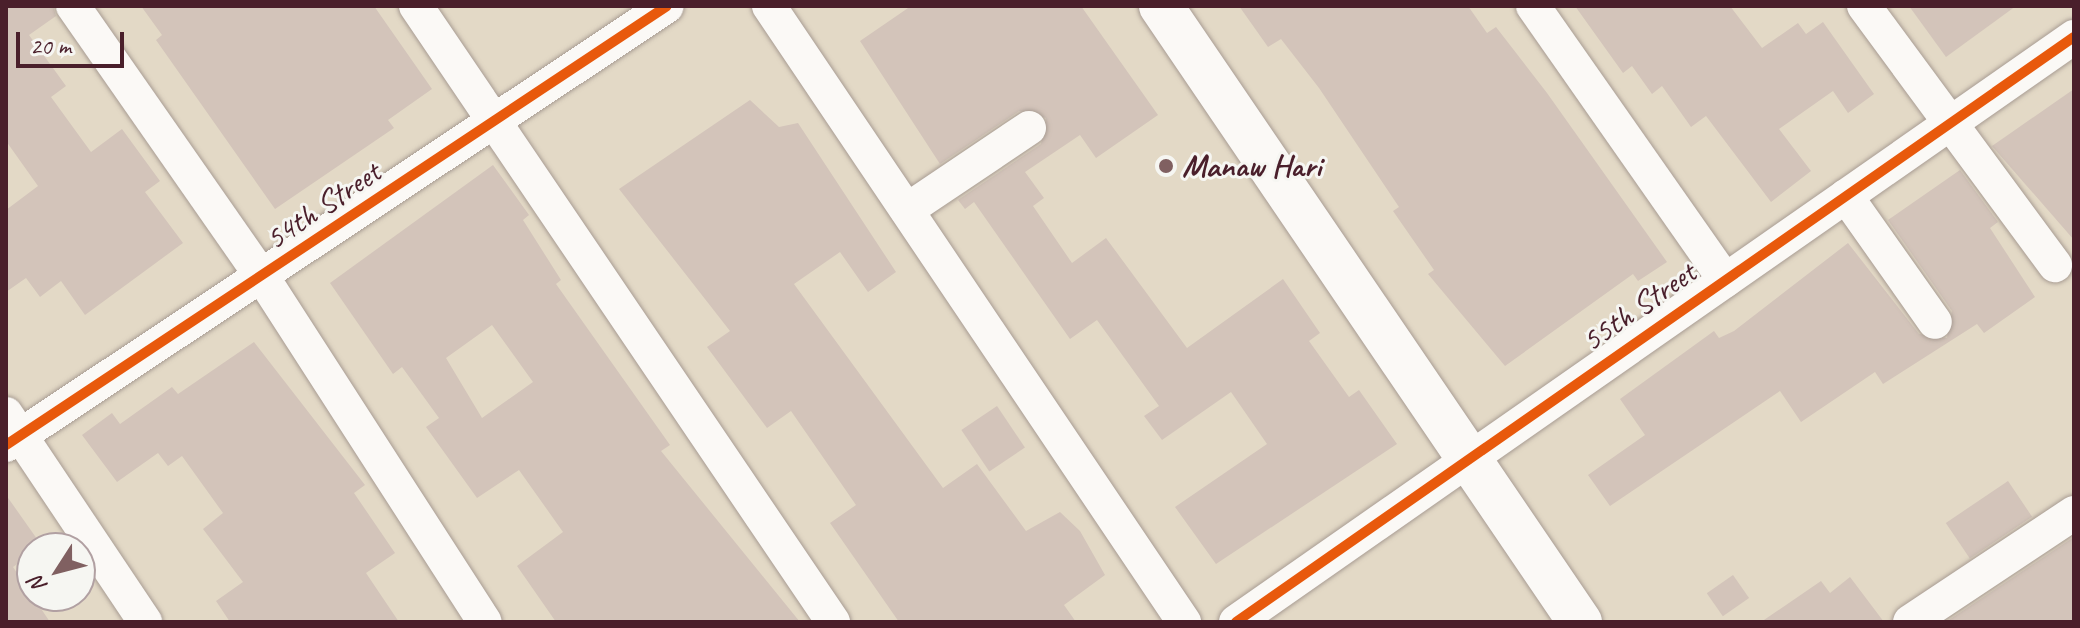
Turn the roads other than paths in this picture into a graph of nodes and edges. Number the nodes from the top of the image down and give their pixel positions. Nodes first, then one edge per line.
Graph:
1 (73, 6) edge
2 (416, 6) edge
3 (667, 6) edge
4 (769, 6) edge
5 (1161, 6) edge
6 (1533, 6) edge
7 (1864, 6) edge
8 (2074, 37) edge
9 (493, 121) junction
10 (1948, 122) junction
11 (1029, 128) dead end
12 (1846, 196) junction
13 (907, 210) junction
14 (2055, 265) dead end
15 (263, 278) junction
16 (1725, 280) junction
17 (1935, 322) dead end
18 (11, 431) edge
19 (1465, 460) junction
20 (2074, 513) edge
21 (145, 622) edge
22 (485, 622) edge
23 (833, 622) edge
24 (1184, 622) edge
25 (1236, 622) edge
26 (1580, 622) edge
27 (1910, 622) edge

1 - 15 street
2 - 9 street
3 - 9 street, 54th Street
4 - 13 street
5 - 19 main road
6 - 16 street
7 - 10 street
8 - 10 street, 55th Street
9 - 15 street, 54th Street
9 - 23 street
10 - 12 street, 55th Street
10 - 14 street
11 - 13 street
12 - 16 street, 55th Street
12 - 17 street
13 - 24 street
15 - 18 street, 54th Street
15 - 22 street
16 - 19 street, 55th Street
18 - 21 street
19 - 25 street, 55th Street
19 - 26 main road
20 - 27 street

